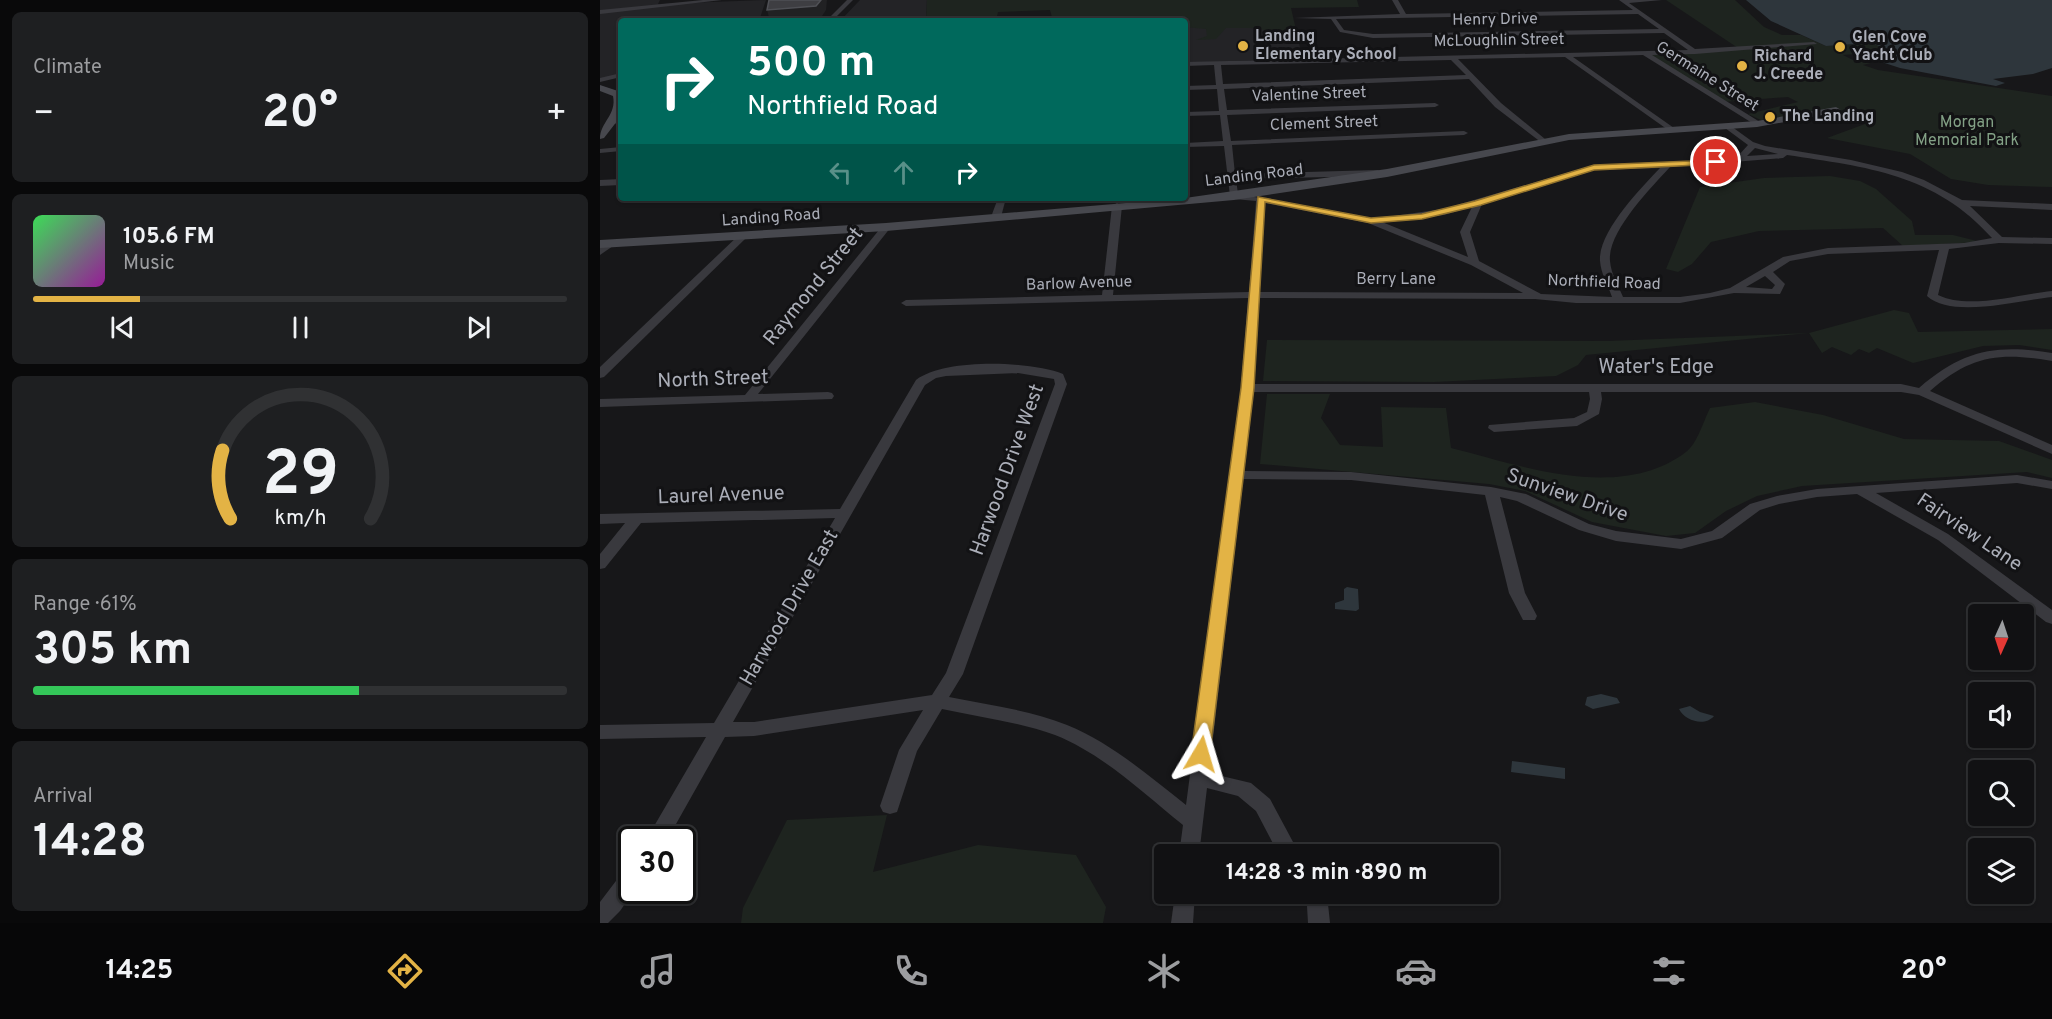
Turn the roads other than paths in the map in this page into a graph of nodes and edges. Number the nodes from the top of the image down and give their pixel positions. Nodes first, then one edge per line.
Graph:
1 (719, 0) edge
2 (850, 0) edge
3 (1395, 0) edge
4 (1659, 0) edge
5 (1623, 1) edge
6 (600, 12) edge
7 (1640, 12) junction
8 (1403, 15) junction
9 (1332, 17) junction
10 (832, 18) edge
11 (1297, 18) dead end
12 (1667, 31) junction
13 (1497, 37) junction
14 (1814, 44) dead end
15 (1500, 47) dead end
16 (1643, 52) junction
17 (1695, 52) junction
18 (1509, 54) junction
19 (1565, 54) junction
20 (1451, 56) junction
21 (1216, 63) junction
22 (1188, 64) edge
23 (618, 76) edge
24 (1471, 77) junction
25 (600, 80) edge
26 (1220, 86) junction
27 (600, 88) edge
28 (1188, 88) edge
29 (618, 94) edge
30 (1435, 105) dead end
31 (1836, 110) dead end
32 (1223, 113) junction
33 (1188, 114) edge
34 (616, 121) edge
35 (1757, 124) junction
36 (1728, 126) junction
37 (1671, 130) junction
38 (1464, 133) dead end
39 (600, 136) edge
40 (1542, 141) junction
41 (1227, 143) junction
42 (1188, 145) edge
43 (1754, 145) junction
44 (618, 149) edge
45 (600, 151) edge
46 (1810, 155) junction
47 (1740, 159) junction
48 (1668, 164) junction
49 (1387, 173) junction
50 (1233, 177) junction
51 (618, 182) edge
52 (600, 183) edge
53 (1234, 196) junction
54 (1261, 198) junction
55 (1188, 200) edge
56 (1001, 201) edge
57 (1176, 201) edge
58 (1478, 203) junction
59 (1962, 203) junction
60 (1117, 206) junction
61 (2052, 207) edge
62 (996, 217) junction
63 (1371, 221) junction
64 (886, 227) junction
65 (742, 237) junction
66 (1999, 240) junction
67 (2052, 241) edge
68 (603, 247) edge
69 (1945, 247) junction
70 (1475, 263) junction
71 (1765, 270) junction
72 (1734, 290) junction
73 (2052, 294) edge
74 (1252, 295) junction
75 (1539, 297) junction
76 (1107, 298) junction
77 (1619, 300) junction
78 (906, 303) dead end
79 (2052, 357) edge
80 (600, 375) edge
81 (927, 378) joint
82 (1594, 387) junction
83 (1247, 388) junction
84 (1922, 392) junction
85 (828, 396) dead end
86 (749, 398) junction
87 (600, 403) edge
88 (1494, 428) dead end
89 (2052, 450) edge
90 (1236, 475) junction
91 (2052, 485) edge
92 (1858, 489) junction
93 (1491, 491) junction
94 (844, 513) junction
95 (638, 518) junction
96 (600, 519) edge
97 (600, 564) edge
98 (1529, 616) dead end
99 (2052, 618) edge
100 (937, 701) junction
101 (720, 728) junction
102 (600, 732) edge
103 (1198, 778) junction
104 (890, 806) dead end
105 (1193, 822) junction
106 (664, 826) edge
107 (1190, 844) edge
108 (1284, 844) edge
109 (618, 897) edge
110 (1184, 904) edge
111 (1317, 904) edge
112 (600, 915) edge
113 (1182, 923) edge
114 (1319, 923) edge

1 - 6 street
2 - 10 street
3 - 8 street
4 - 5 street
5 - 7 street
7 - 8 street
7 - 12 street
8 - 9 street
9 - 11 street
9 - 13 street, Henry Drive
12 - 13 street, Henry Drive
12 - 17 street
13 - 18 street
14 - 17 street, McLoughlin Street
15 - 18 street
16 - 17 street, McLoughlin Street
16 - 19 street, McLoughlin Street
16 - 35 street, Germaine Street
18 - 19 street, McLoughlin Street
18 - 20 street, McLoughlin Street
19 - 37 street
20 - 21 street, McLoughlin Street
20 - 24 street
21 - 22 street, McLoughlin Street
21 - 26 street
23 - 25 street
24 - 26 street
24 - 40 street
26 - 28 street
26 - 32 street
27 - 29 street
30 - 32 street, Valentine Street
31 - 35 street, Landing Road
32 - 33 street, Valentine Street
32 - 41 street
34 - 39 street
35 - 36 street, Landing Road
36 - 37 street, Landing Road
36 - 43 street
37 - 40 street, Landing Road
38 - 41 street, Clement Street
40 - 49 street, Landing Road
41 - 42 street, Clement Street
41 - 50 street
43 - 46 street
43 - 47 street
44 - 45 street
46 - 47 street
46 - 59 street
47 - 48 street
48 - 58 street
48 - 77 street
49 - 50 street
49 - 53 street, Landing Road
50 - 53 street
51 - 52 street
53 - 54 street, Northfield Road
53 - 55 street, Landing Road
54 - 63 street, Northfield Road
54 - 74 street
56 - 62 street
57 - 60 street, Landing Road
58 - 63 street
58 - 70 street
59 - 61 street
59 - 66 street
60 - 62 street, Landing Road
60 - 76 street
62 - 64 street, Landing Road
63 - 70 street, Northfield Road
64 - 65 street, Landing Road
64 - 86 street, Raymond Street
65 - 68 street, Landing Road
65 - 80 street
66 - 67 street, Northfield Road
66 - 69 street, Northfield Road
69 - 71 street, Northfield Road
69 - 73 street
70 - 75 street, Northfield Road
71 - 72 street, Northfield Road
71 - 72 street
72 - 77 street, Northfield Road
74 - 75 street, Berry Lane
74 - 76 street, Barlow Avenue
74 - 83 street
75 - 77 street, Northfield Road
76 - 78 street, Barlow Avenue
79 - 84 street
81 - 94 street, Harwood Drive East
81 - 100 street, Harwood Drive West
82 - 83 street, Water's Edge
82 - 84 street, Water's Edge
82 - 88 street
83 - 90 street
84 - 89 street, Water's Edge
85 - 86 street, North Street
86 - 87 street, North Street
90 - 93 street, Sunview Drive
90 - 103 street
91 - 92 street, Sunview Drive
92 - 93 street, Sunview Drive
92 - 99 street, Fairview Lane
93 - 98 street
94 - 95 street, Laurel Avenue
94 - 101 street, Harwood Drive East
95 - 96 street, Laurel Avenue
95 - 97 street
100 - 101 street
100 - 104 street
100 - 105 street
101 - 102 street
101 - 106 street, Harwood Drive East
103 - 105 street
103 - 108 street
105 - 107 street
109 - 112 street
110 - 113 street
111 - 114 street

